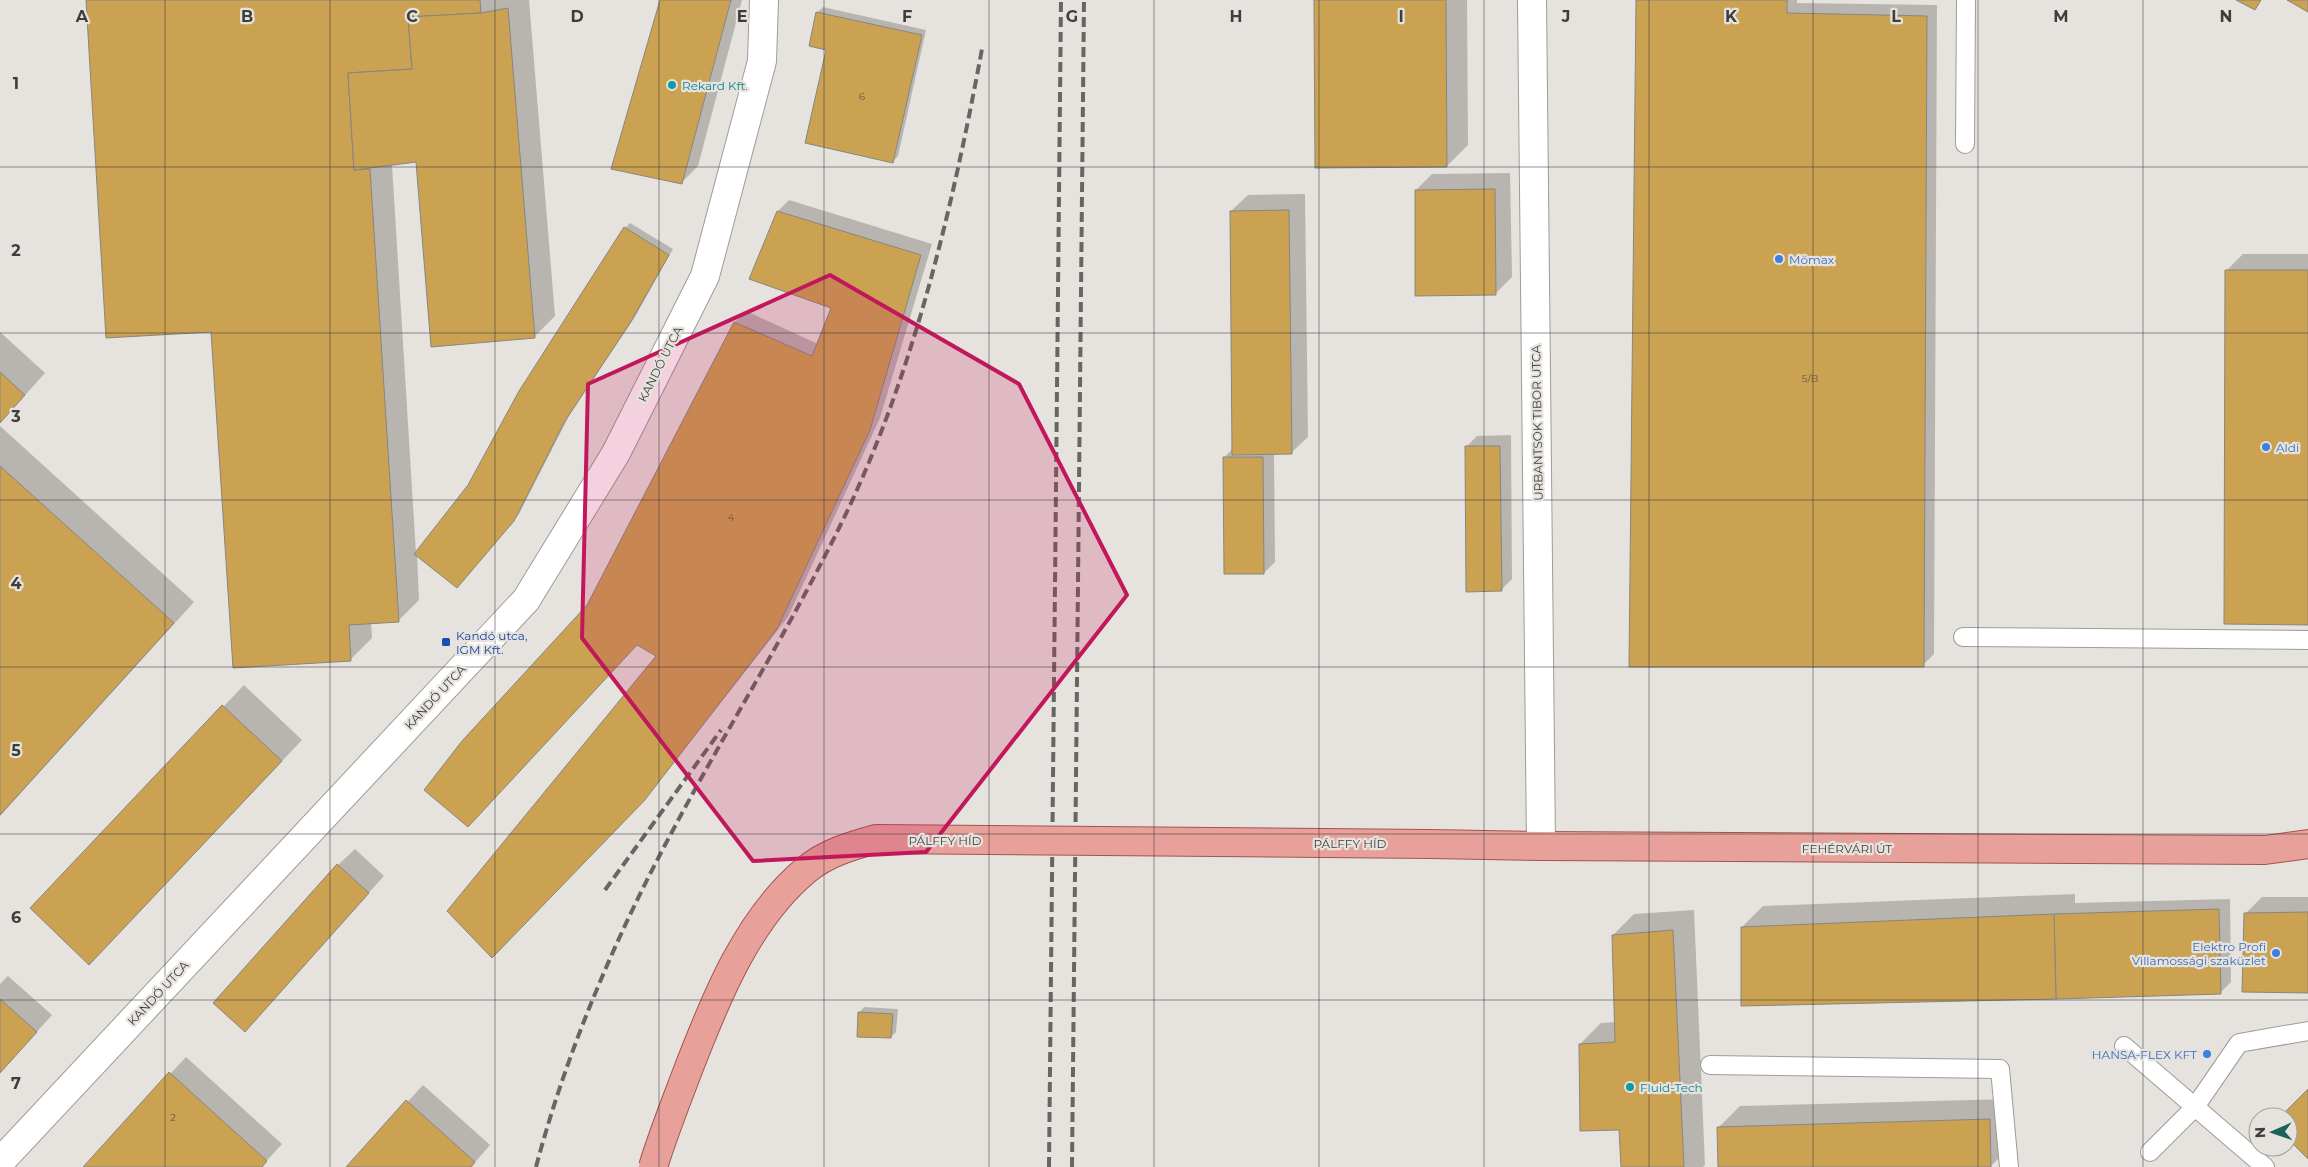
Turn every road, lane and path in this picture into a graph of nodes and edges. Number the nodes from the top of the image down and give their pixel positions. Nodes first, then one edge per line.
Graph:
1 (764, 0) edge
2 (1532, 0) edge
3 (1966, 0) edge
4 (1964, 144) dead end
5 (1963, 637) dead end
6 (2308, 640) edge
7 (1430, 844) joint
8 (2308, 844) edge
9 (1542, 846) junction
10 (2265, 850) junction
11 (2308, 859) edge
12 (2308, 1032) edge
13 (2124, 1046) dead end
14 (1710, 1065) dead end
15 (2195, 1108) junction
16 (2150, 1152) dead end
17 (0, 1162) edge
18 (653, 1167) edge
19 (2009, 1167) edge
20 (2265, 1167) edge

1 - 17 street, KANDÓ UTCA
2 - 9 street, URBANTSOK TIBOR UTCA
3 - 4 lane
5 - 6 lane
7 - 9 main road, FEHÉRVÁRI ÚT
7 - 18 main road, PÁLFFY HÍD, bridge
8 - 10 main road, FEHÉRVÁRI ÚT
9 - 10 main road, FEHÉRVÁRI ÚT
10 - 11 main road, FEHÉRVÁRI ÚT
12 - 15 lane
13 - 15 lane
14 - 19 lane
15 - 16 lane
15 - 20 lane

